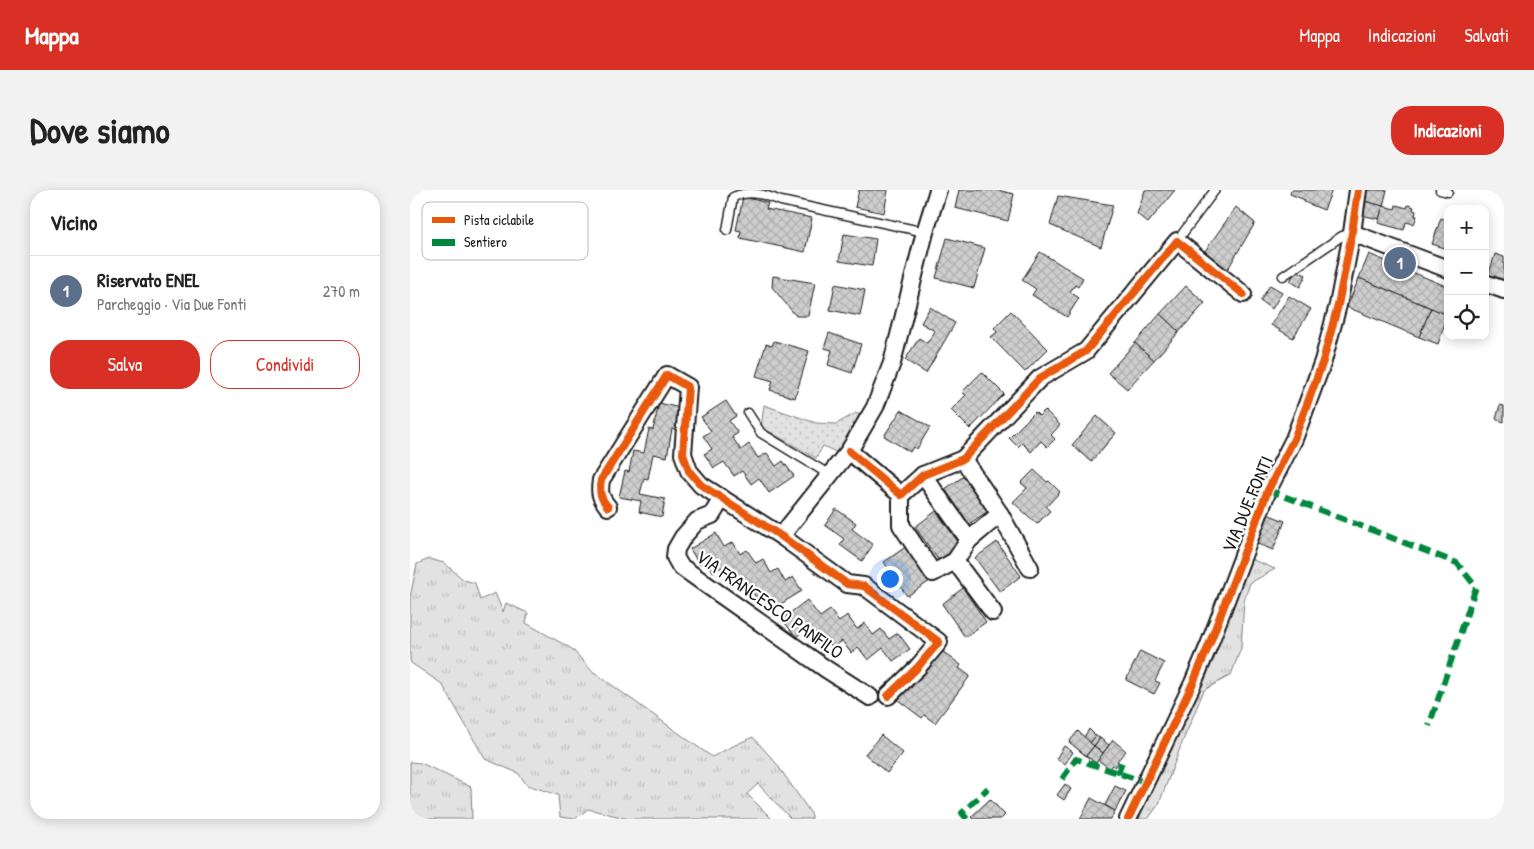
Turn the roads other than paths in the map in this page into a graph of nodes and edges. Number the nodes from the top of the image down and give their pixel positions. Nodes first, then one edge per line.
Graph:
1 (938, 190) edge
2 (1215, 190) edge
3 (1358, 190) edge
4 (1440, 190) edge
5 (1448, 192) dead end
6 (727, 230) dead end
7 (925, 232) junction
8 (1352, 233) junction
9 (1177, 241) junction
10 (1444, 268) edge
11 (1283, 276) dead end
12 (1489, 284) edge
13 (1504, 290) edge
14 (1243, 294) dead end
15 (748, 413) dead end
16 (849, 451) junction
17 (963, 459) junction
18 (830, 475) junction
19 (923, 475) junction
20 (901, 495) junction
21 (722, 498) junction
22 (608, 508) dead end
23 (1000, 514) junction
24 (781, 536) junction
25 (969, 540) junction
26 (954, 561) junction
27 (1030, 568) dead end
28 (993, 612) dead end
29 (888, 696) dead end
30 (870, 697) dead end
31 (1128, 819) edge

1 - 7 street
2 - 9 lane
3 - 8 street, VIA DUE FONTI
4 - 5 lane
6 - 7 lane
7 - 16 street
8 - 10 street
8 - 11 lane
8 - 31 street, VIA DUE FONTI
9 - 14 street
9 - 17 street
12 - 13 street
15 - 18 lane
16 - 18 street
16 - 20 street
17 - 19 street
17 - 23 street
18 - 24 street
19 - 20 street
19 - 25 street
20 - 26 street
21 - 22 street
21 - 24 street
21 - 30 street, VIA FRANCESCO PANFILO
23 - 25 street
23 - 27 street
24 - 29 street
25 - 26 street
26 - 28 street

